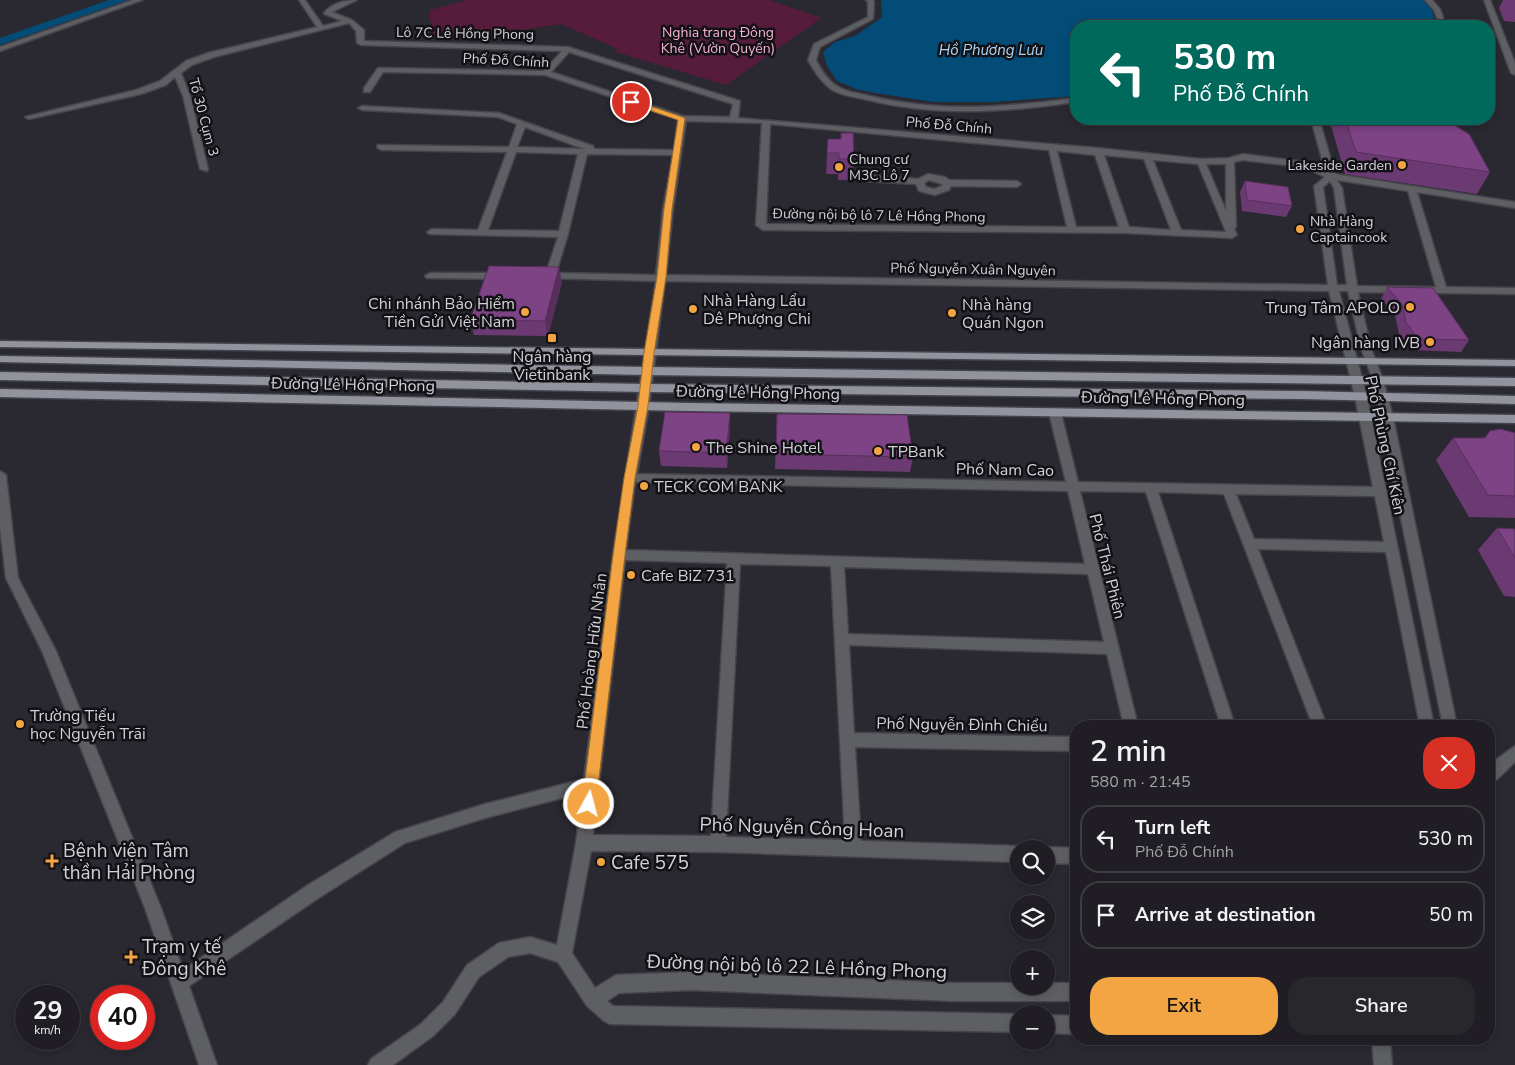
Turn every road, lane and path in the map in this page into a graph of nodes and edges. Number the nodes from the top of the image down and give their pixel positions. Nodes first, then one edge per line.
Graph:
1 (139, 0) edge
2 (302, 0) edge
3 (354, 0) edge
4 (868, 0) edge
5 (1428, 0) edge
6 (1487, 0) edge
7 (311, 12) junction
8 (329, 14) junction
9 (1441, 20) edge
10 (1495, 20) edge
11 (350, 21) junction
12 (1495, 21) edge
13 (321, 28) junction
14 (568, 48) junction
15 (0, 49) edge
16 (177, 72) junction
17 (1515, 73) edge
18 (546, 74) junction
19 (367, 90) dead end
20 (1070, 101) edge
21 (362, 108) dead end
22 (29, 117) dead end
23 (682, 118) junction
24 (733, 120) junction
25 (766, 121) junction
26 (522, 123) junction
27 (1316, 125) edge
28 (381, 147) dead end
29 (1052, 147) junction
30 (512, 149) junction
31 (583, 151) junction
32 (600, 151) junction
33 (1098, 151) junction
34 (678, 153) junction
35 (1147, 156) junction
36 (1230, 161) junction
37 (1201, 162) junction
38 (204, 169) dead end
39 (1331, 176) junction
40 (865, 178) dead end
41 (919, 182) junction
42 (947, 183) junction
43 (1017, 184) dead end
44 (1412, 190) junction
45 (1515, 205) edge
46 (1072, 230) junction
47 (1125, 230) junction
48 (432, 232) dead end
49 (482, 233) junction
50 (1177, 233) junction
51 (563, 234) junction
52 (1232, 235) junction
53 (430, 276) dead end
54 (510, 276) edge
55 (530, 276) edge
56 (550, 276) junction
57 (662, 277) junction
58 (1352, 288) junction
59 (1333, 289) junction
60 (1442, 289) junction
61 (1515, 291) edge
62 (0, 344) edge
63 (649, 353) junction
64 (0, 359) edge
65 (1352, 361) junction
66 (1371, 361) junction
67 (1515, 363) edge
68 (647, 371) junction
69 (2, 378) edge
70 (1357, 380) junction
71 (1378, 380) junction
72 (1515, 382) edge
73 (645, 388) junction
74 (0, 393) edge
75 (1361, 397) junction
76 (1382, 398) junction
77 (1515, 400) edge
78 (643, 406) junction
79 (1055, 413) junction
80 (1364, 416) junction
81 (1386, 417) junction
82 (1515, 419) edge
83 (0, 475) edge
84 (630, 478) junction
85 (1072, 486) junction
86 (1151, 488) junction
87 (1228, 489) junction
88 (1380, 492) junction
89 (1411, 537) junction
90 (1390, 541) junction
91 (1250, 544) junction
92 (619, 555) junction
93 (734, 558) junction
94 (837, 561) junction
95 (1093, 569) junction
96 (841, 639) junction
97 (1112, 648) junction
98 (1130, 720) edge
99 (1226, 720) edge
100 (1318, 720) edge
101 (1426, 720) edge
102 (1449, 720) edge
103 (846, 740) junction
104 (1070, 744) edge
105 (1515, 753) edge
106 (1495, 768) edge
107 (591, 784) junction
108 (584, 843) junction
109 (718, 844) junction
110 (853, 848) junction
111 (1010, 854) edge
112 (1055, 855) edge
113 (1070, 856) edge
114 (563, 954) junction
115 (180, 983) junction
116 (1070, 992) edge
117 (593, 1000) junction
118 (1010, 1023) edge
119 (1055, 1024) edge
120 (1070, 1025) edge
121 (1381, 1045) edge
122 (208, 1065) edge
123 (377, 1065) edge
124 (1383, 1065) edge

1 - 15 street
2 - 7 street
3 - 8 street
4 - 20 street
5 - 9 street
6 - 10 street
7 - 8 street
7 - 13 street
8 - 11 street
11 - 13 street
11 - 14 street, Lô 7C Lê Hồng Phong
12 - 17 street
13 - 16 street
14 - 18 street
14 - 24 street, Lô 7C Lê Hồng Phong
16 - 22 street
16 - 38 street, Tổ 30 Cụm 3
18 - 19 street, Phố Đỗ Chính
18 - 23 street, Phố Đỗ Chính
21 - 26 street
23 - 24 street, Phố Đỗ Chính
23 - 34 street, Phố Hoàng Hữu Nhân
24 - 25 street, Phố Đỗ Chính
25 - 29 street, Phố Đỗ Chính
25 - 46 street, Đường nội bộ lô 7 Lê Hồng Phong
26 - 30 street
26 - 32 street
27 - 39 street, Phố Phùng Chí Kiên
28 - 30 street
29 - 33 street, Phố Đỗ Chính
29 - 46 street
30 - 31 street
30 - 49 street
31 - 32 street
31 - 51 street
32 - 34 street
33 - 35 street, Phố Đỗ Chính
33 - 47 street
34 - 57 street, Phố Hoàng Hữu Nhân
35 - 37 street, Phố Đỗ Chính
35 - 50 street
36 - 37 street, Phố Đỗ Chính
36 - 39 street, Phố Đỗ Chính
36 - 52 street
37 - 52 street
39 - 44 street, Phố Đỗ Chính
39 - 58 street, Phố Phùng Chí Kiên
39 - 59 street, Phố Phùng Chí Kiên
40 - 41 street
41 - 42 street
41 - 42 street
42 - 43 street
44 - 45 street, Phố Đỗ Chính
44 - 60 street
46 - 47 street, Đường nội bộ lô 7 Lê Hồng Phong
47 - 50 street, Đường nội bộ lô 7 Lê Hồng Phong
48 - 49 street
49 - 51 street
50 - 52 street, Đường nội bộ lô 7 Lê Hồng Phong
51 - 56 street
53 - 54 street
55 - 56 street, Phố Nguyễn Xuân Nguyên
56 - 57 street, Phố Nguyễn Xuân Nguyên
57 - 59 street, Phố Nguyễn Xuân Nguyên
57 - 63 street, Phố Hoàng Hữu Nhân
58 - 59 street, Phố Nguyễn Xuân Nguyên
58 - 60 street, Phố Nguyễn Xuân Nguyên
58 - 66 street, Phố Phùng Chí Kiên
59 - 65 street, Phố Phùng Chí Kiên
60 - 61 street, Phố Nguyễn Xuân Nguyên
62 - 63 main road
63 - 65 main road
63 - 68 street, Phố Hoàng Hữu Nhân
64 - 68 main road, Đường Lê Hồng Phong
65 - 66 main road
65 - 70 street, Phố Phùng Chí Kiên
66 - 67 main road
66 - 71 street, Phố Phùng Chí Kiên
68 - 70 main road, Đường Lê Hồng Phong
68 - 73 street, Phố Hoàng Hữu Nhân
69 - 73 main road, Đường Lê Hồng Phong
70 - 71 main road, Đường Lê Hồng Phong
70 - 75 street, Phố Phùng Chí Kiên
71 - 72 main road, Đường Lê Hồng Phong
71 - 76 street, Phố Phùng Chí Kiên
73 - 75 main road, Đường Lê Hồng Phong
73 - 78 street, Phố Hoàng Hữu Nhân
74 - 78 main road, Đường Lê Hồng Phong
75 - 76 main road, Đường Lê Hồng Phong
75 - 80 street, Phố Phùng Chí Kiên
76 - 77 main road, Đường Lê Hồng Phong
76 - 81 street, Phố Phùng Chí Kiên
78 - 79 main road, Đường Lê Hồng Phong
78 - 84 street, Phố Hoàng Hữu Nhân
79 - 80 main road, Đường Lê Hồng Phong
79 - 85 street, Phố Thái Phiên
80 - 81 main road, Đường Lê Hồng Phong
80 - 88 street, Phố Phùng Chí Kiên
81 - 82 main road, Đường Lê Hồng Phong
81 - 89 street, Phố Phùng Chí Kiên
83 - 115 street
84 - 85 street, Phố Nam Cao
84 - 92 street, Phố Hoàng Hữu Nhân
85 - 86 street, Phố Nam Cao
85 - 95 street, Phố Thái Phiên
86 - 87 street, Phố Nam Cao
86 - 99 street
87 - 88 street, Phố Nam Cao
87 - 91 street
88 - 90 street, Phố Phùng Chí Kiên
89 - 90 street
89 - 102 street, Phố Phùng Chí Kiên
90 - 91 street
90 - 101 street, Phố Phùng Chí Kiên
91 - 100 street
92 - 93 street
92 - 107 street, Phố Hoàng Hữu Nhân
93 - 94 street
93 - 109 street
94 - 95 street
94 - 96 street
95 - 97 street, Phố Thái Phiên
96 - 97 street
96 - 103 street
97 - 98 street, Phố Thái Phiên
103 - 104 street, Phố Nguyễn Đình Chiểu
103 - 110 street
105 - 106 street
107 - 108 street, Phố Hoàng Hữu Nhân
107 - 115 street
108 - 109 street, Phố Nguyễn Công Hoan
108 - 114 street, Phố Hoàng Hữu Nhân
109 - 110 street, Phố Nguyễn Công Hoan
110 - 111 street, Phố Nguyễn Công Hoan
112 - 113 street
114 - 117 street
114 - 123 street
115 - 122 street
116 - 117 street, Đường nội bộ lô 22 Lê Hồng Phong
117 - 118 street
119 - 120 street
121 - 124 street

